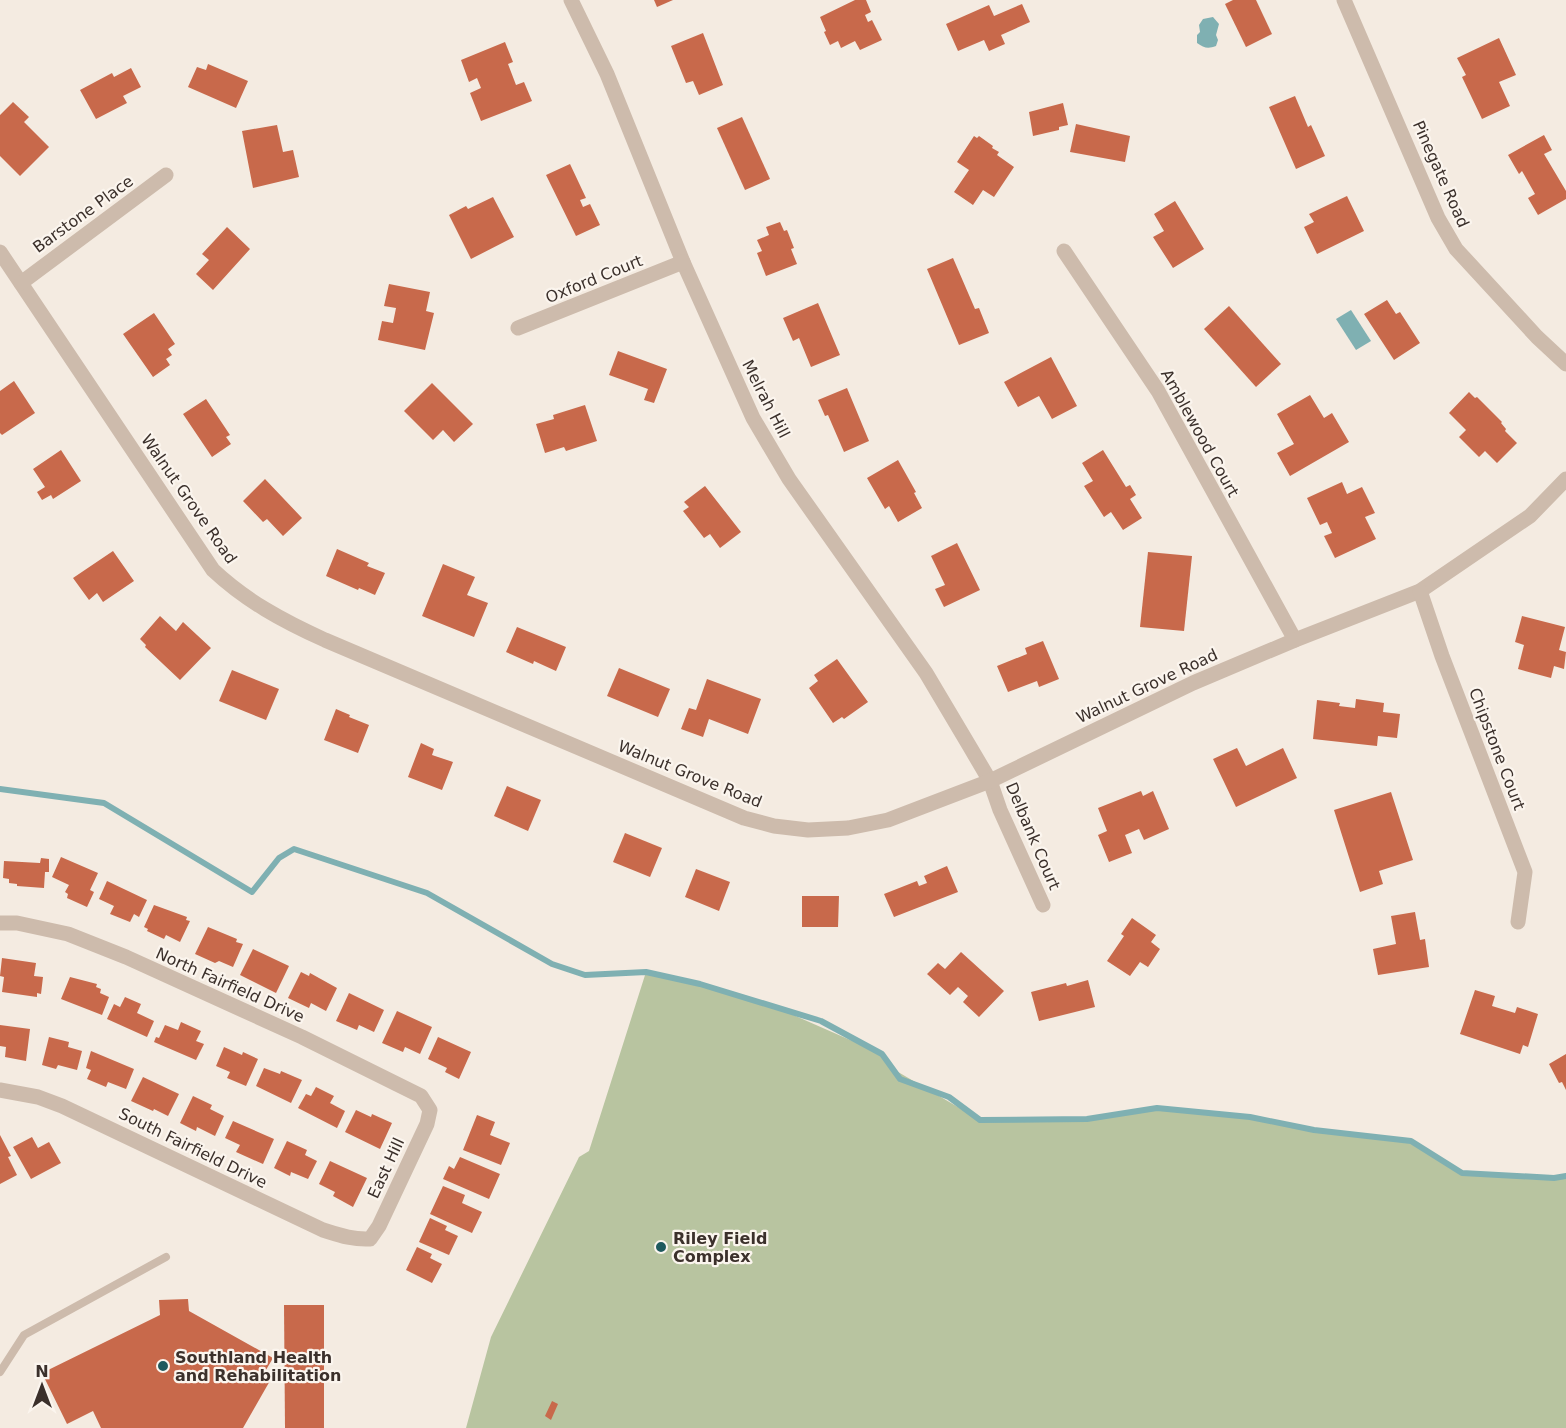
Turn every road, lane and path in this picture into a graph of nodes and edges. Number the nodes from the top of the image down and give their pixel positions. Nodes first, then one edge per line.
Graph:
1 (571, 0) edge
2 (1344, 0) edge
3 (166, 175) dead end
4 (1064, 251) dead end
5 (0, 252) edge
6 (683, 262) junction
7 (21, 283) junction
8 (519, 328) dead end
9 (1566, 364) edge
10 (1566, 479) edge
11 (1420, 591) junction
12 (1295, 640) junction
13 (990, 781) junction
14 (1042, 905) dead end
15 (1518, 922) dead end
16 (0, 923) edge
17 (0, 1090) edge
18 (430, 1110) joint
19 (370, 1239) joint
20 (166, 1257) dead end
21 (0, 1372) edge

1 - 6 street, Melrah Hill
2 - 9 street, Pinegate Road
3 - 7 street, Barstone Place
4 - 12 street, Amblewood Court
5 - 7 street, Walnut Grove Road
6 - 8 street, Oxford Court
6 - 13 street, Melrah Hill
7 - 13 street, Walnut Grove Road
10 - 11 street, Walnut Grove Road
11 - 12 street, Walnut Grove Road
11 - 15 street, Chipstone Court
12 - 13 street, Walnut Grove Road
13 - 14 street, Delbank Court
16 - 18 street, North Fairfield Drive
17 - 19 street, South Fairfield Drive
18 - 19 street, East Hill
20 - 21 lane

